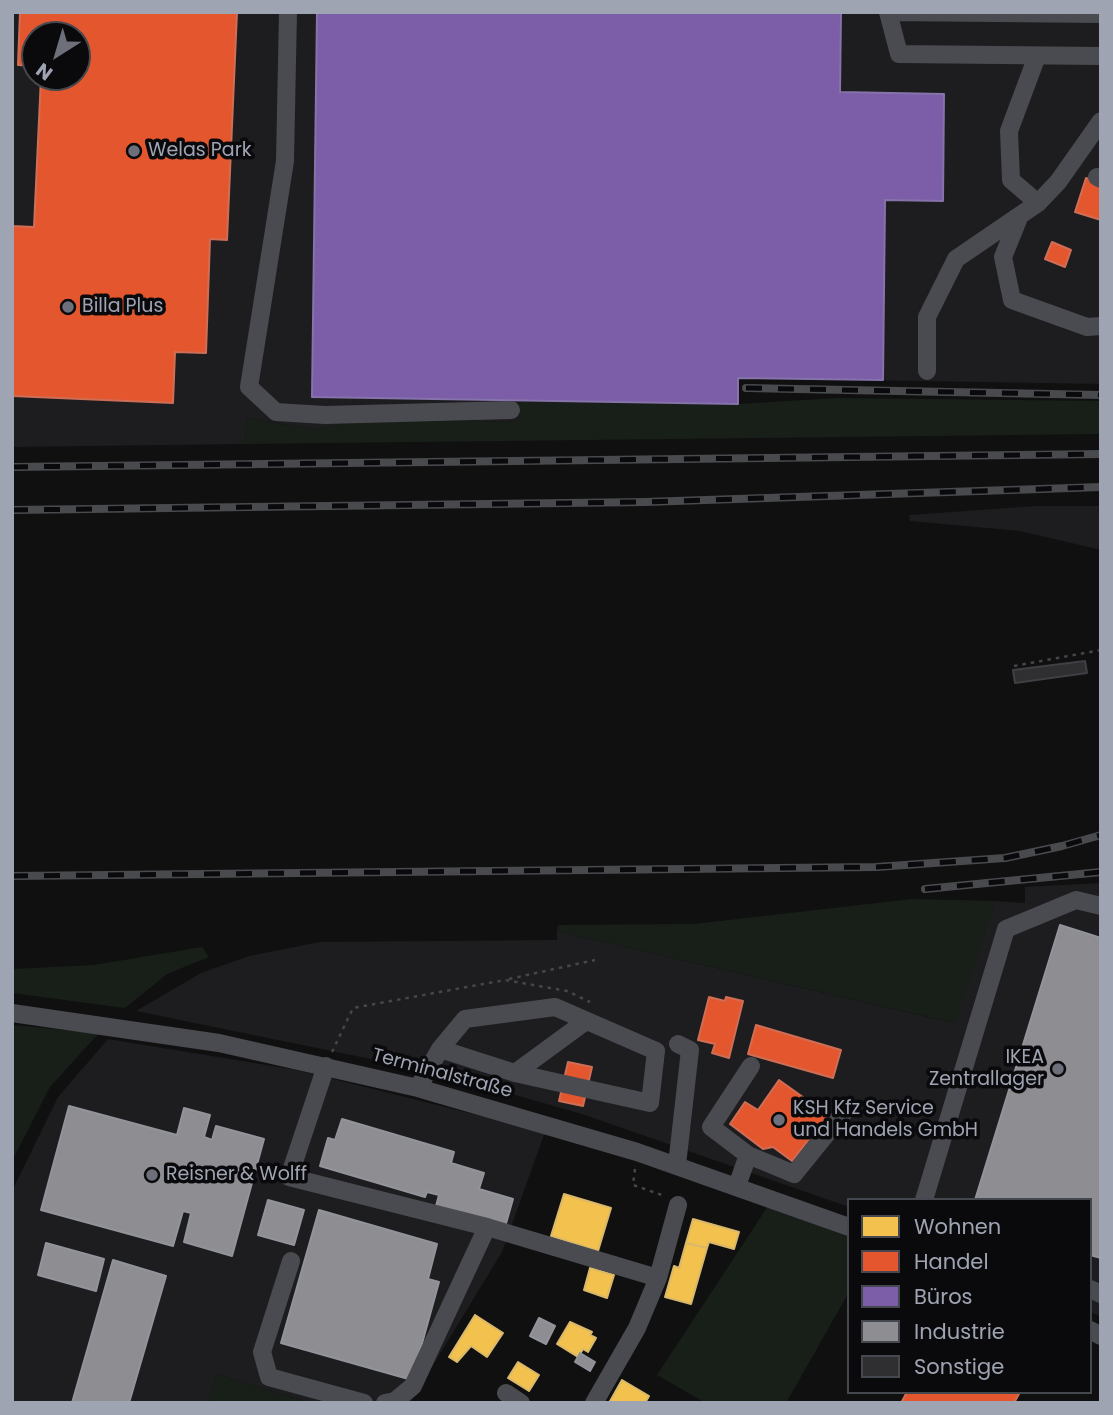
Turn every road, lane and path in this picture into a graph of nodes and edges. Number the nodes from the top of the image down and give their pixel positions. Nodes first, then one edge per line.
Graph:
1 (288, 12) edge
2 (888, 12) edge
3 (1101, 14) edge
4 (1037, 56) junction
5 (1101, 56) edge
6 (1101, 121) edge
7 (1038, 203) junction
8 (1017, 219) junction
9 (1101, 326) edge
10 (927, 371) dead end
11 (511, 410) dead end
12 (1101, 650) edge
13 (1013, 666) dead end
14 (1101, 906) edge
15 (595, 960) dead end
16 (505, 980) dead end
17 (12, 1013) edge
18 (586, 1021) junction
19 (678, 1044) dead end
20 (440, 1049) junction
21 (326, 1066) junction
22 (751, 1066) dead end
23 (515, 1073) junction
24 (418, 1088) junction
25 (845, 1111) dead end
26 (637, 1152) junction
27 (748, 1155) junction
28 (677, 1165) junction
29 (737, 1186) junction
30 (925, 1198) edge
31 (678, 1205) joint
32 (847, 1226) edge
33 (486, 1227) junction
34 (291, 1261) dead end
35 (658, 1278) junction
36 (364, 1403) edge
37 (385, 1403) edge
38 (594, 1403) edge

1 - 11 street
2 - 3 street
2 - 4 street
4 - 5 street
4 - 7 street
6 - 7 street
7 - 8 street
8 - 9 street
8 - 10 street
12 - 13 path
14 - 30 street
15 - 16 path
17 - 21 street, Terminalstraße
18 - 20 street
18 - 23 street
18 - 23 street
19 - 28 street
20 - 23 street
20 - 24 street
21 - 24 street, Terminalstraße
21 - 33 street
22 - 27 street
24 - 26 street, Terminalstraße
25 - 27 street
26 - 28 street, Terminalstraße
26 - 31 path
27 - 29 street
28 - 29 street, Terminalstraße
29 - 32 street, Terminalstraße
31 - 35 street
33 - 35 street
33 - 37 street
34 - 36 street
35 - 38 street

